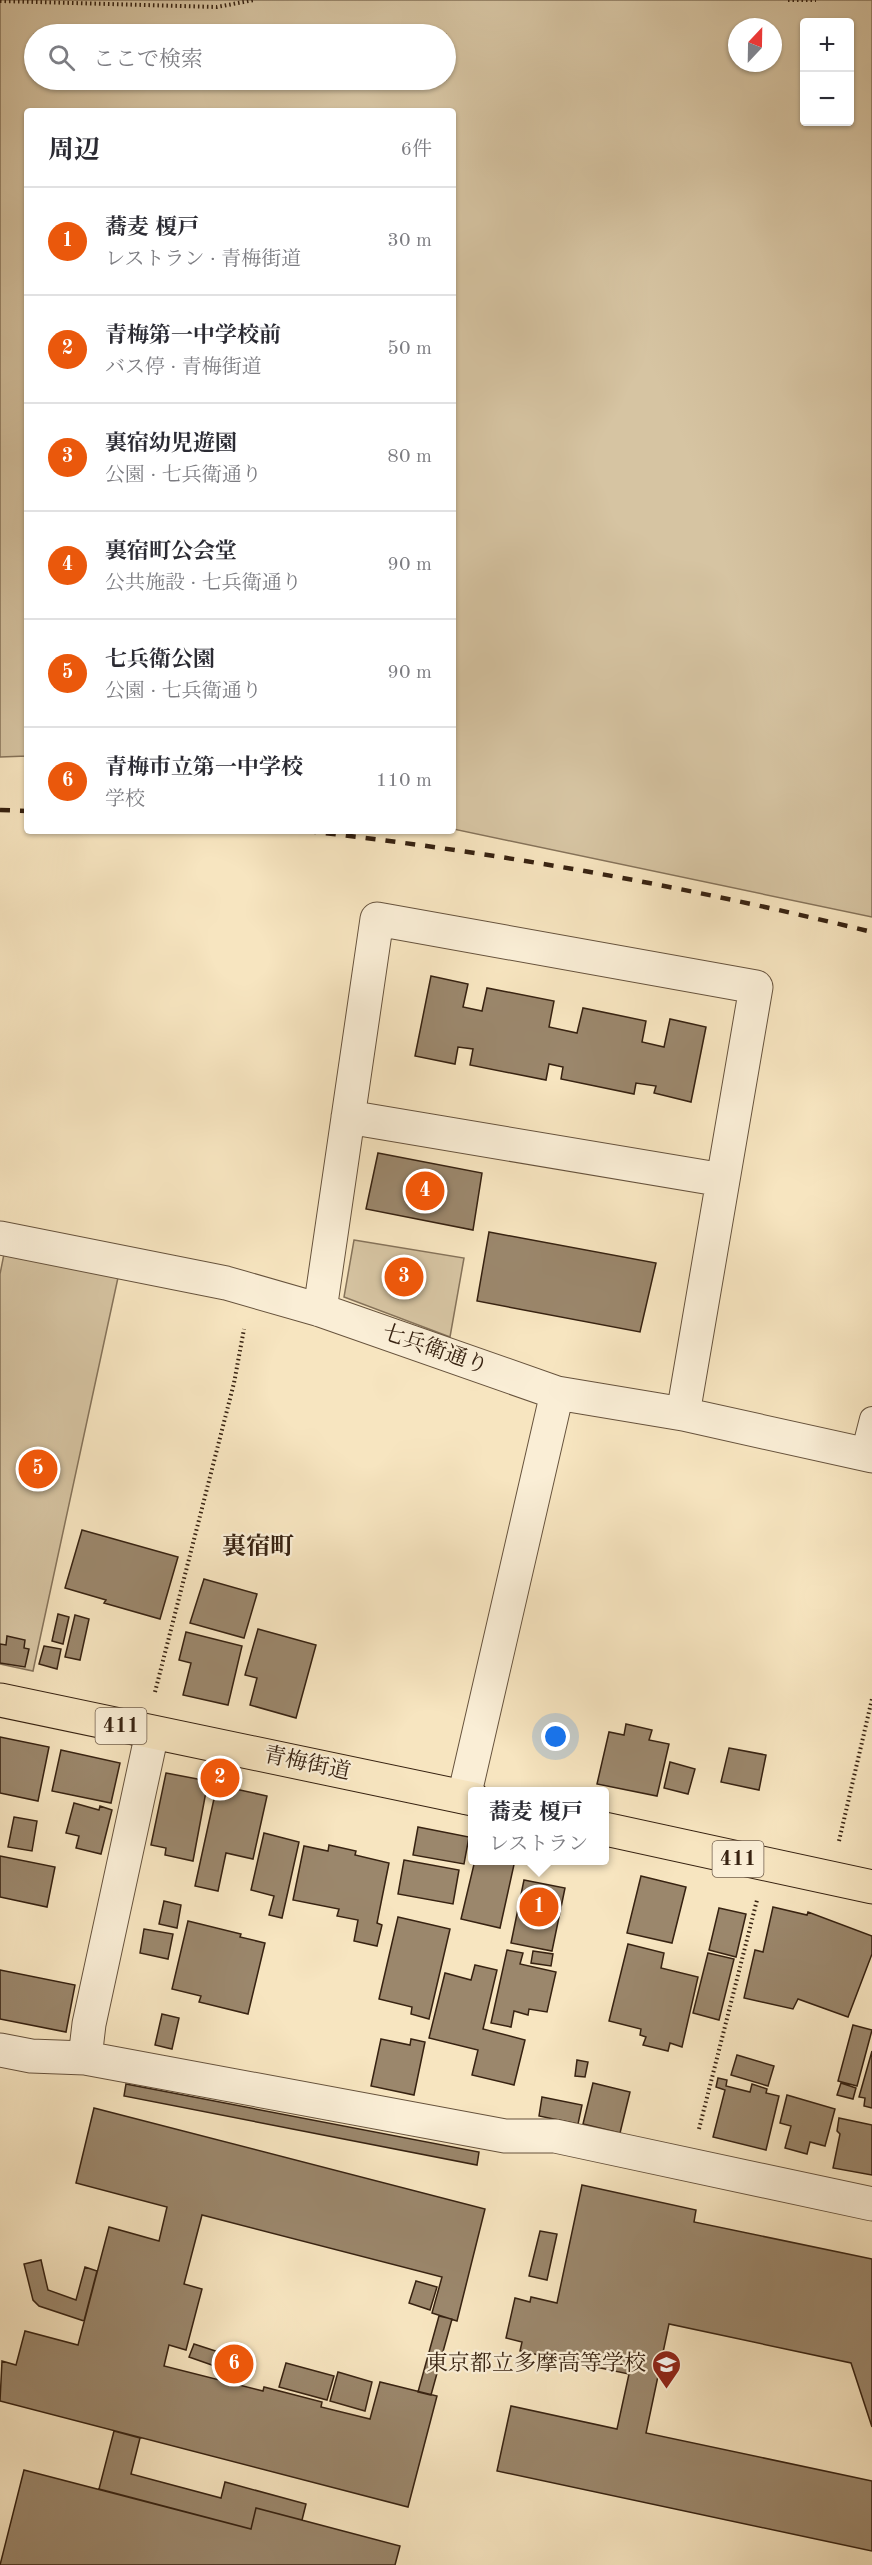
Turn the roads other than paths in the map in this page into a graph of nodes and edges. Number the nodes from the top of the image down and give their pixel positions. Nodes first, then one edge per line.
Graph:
1 (348, 1117) junction
2 (723, 1180) junction
3 (0, 1238) edge
4 (320, 1310) junction
5 (557, 1393) junction
6 (683, 1414) junction
7 (872, 1419) edge
8 (868, 1455) edge
9 (0, 1700) edge
10 (152, 1733) junction
11 (470, 1787) edge
12 (468, 1798) edge
13 (609, 1830) edge
14 (872, 1887) edge
15 (0, 2050) edge
16 (85, 2058) junction
17 (872, 2204) edge

1 - 2 street
1 - 2 street
1 - 4 street
2 - 6 street
3 - 4 street, 七兵衛通り
4 - 5 street, 七兵衛通り
5 - 6 street, 七兵衛通り
5 - 11 street
6 - 8 street, 七兵衛通り
7 - 8 lane
9 - 10 highway, 青梅街道 / 411
10 - 12 highway, 青梅街道 / 411
10 - 16 street
13 - 14 highway, 411
15 - 16 street
16 - 17 street

